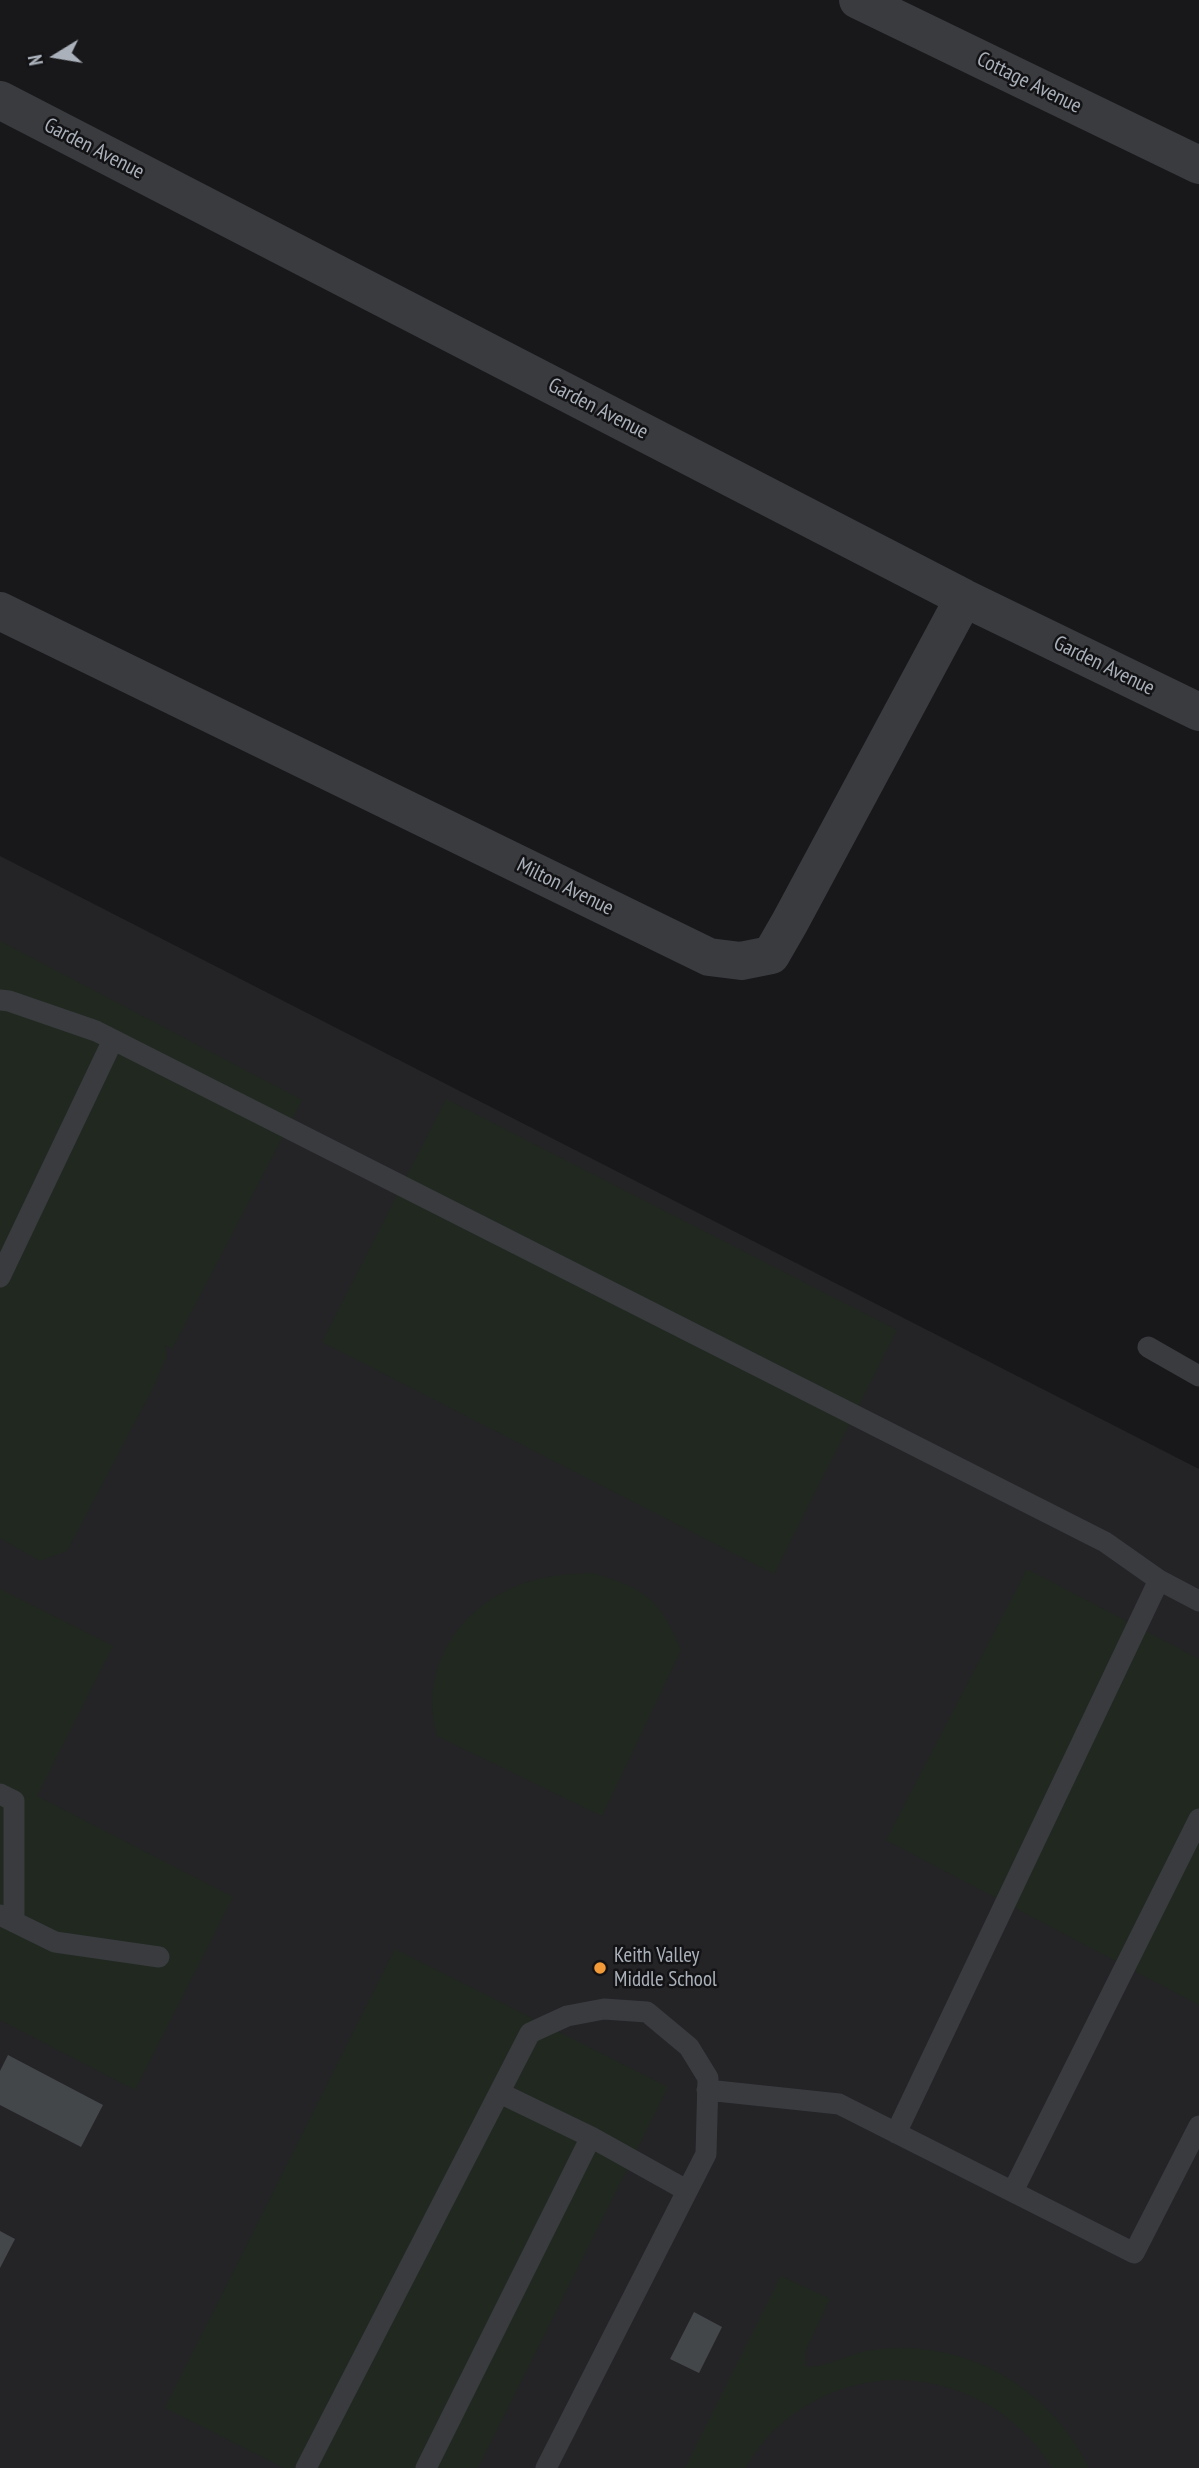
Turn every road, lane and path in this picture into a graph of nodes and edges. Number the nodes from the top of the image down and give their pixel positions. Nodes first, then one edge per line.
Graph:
1 (858, 0) edge
2 (0, 100) edge
3 (1199, 165) edge
4 (964, 598) junction
5 (0, 611) edge
6 (1199, 712) edge
7 (0, 1000) edge
8 (113, 1041) junction
9 (0, 1277) edge
10 (1148, 1347) dead end
11 (1199, 1376) edge
12 (1159, 1580) junction
13 (1199, 1601) edge
14 (0, 1794) edge
15 (1199, 1819) edge
16 (7, 1918) edge
17 (159, 1957) dead end
18 (707, 2090) junction
19 (500, 2093) junction
20 (1199, 2126) edge
21 (895, 2133) junction
22 (591, 2137) junction
23 (686, 2190) junction
24 (1013, 2191) junction
25 (306, 2468) edge
26 (426, 2468) edge
27 (546, 2468) edge

1 - 3 street, Cottage Avenue
2 - 4 street, Garden Avenue
4 - 5 street, Milton Avenue
4 - 6 street, Garden Avenue
7 - 8 lane
8 - 9 lane
8 - 12 lane
10 - 11 lane
12 - 13 lane
12 - 21 lane
14 - 16 lane
15 - 24 lane
16 - 17 lane
18 - 19 lane
18 - 21 lane
18 - 23 lane
19 - 22 lane
19 - 25 lane
20 - 24 lane
21 - 24 lane
22 - 23 lane
22 - 26 lane
23 - 27 lane

